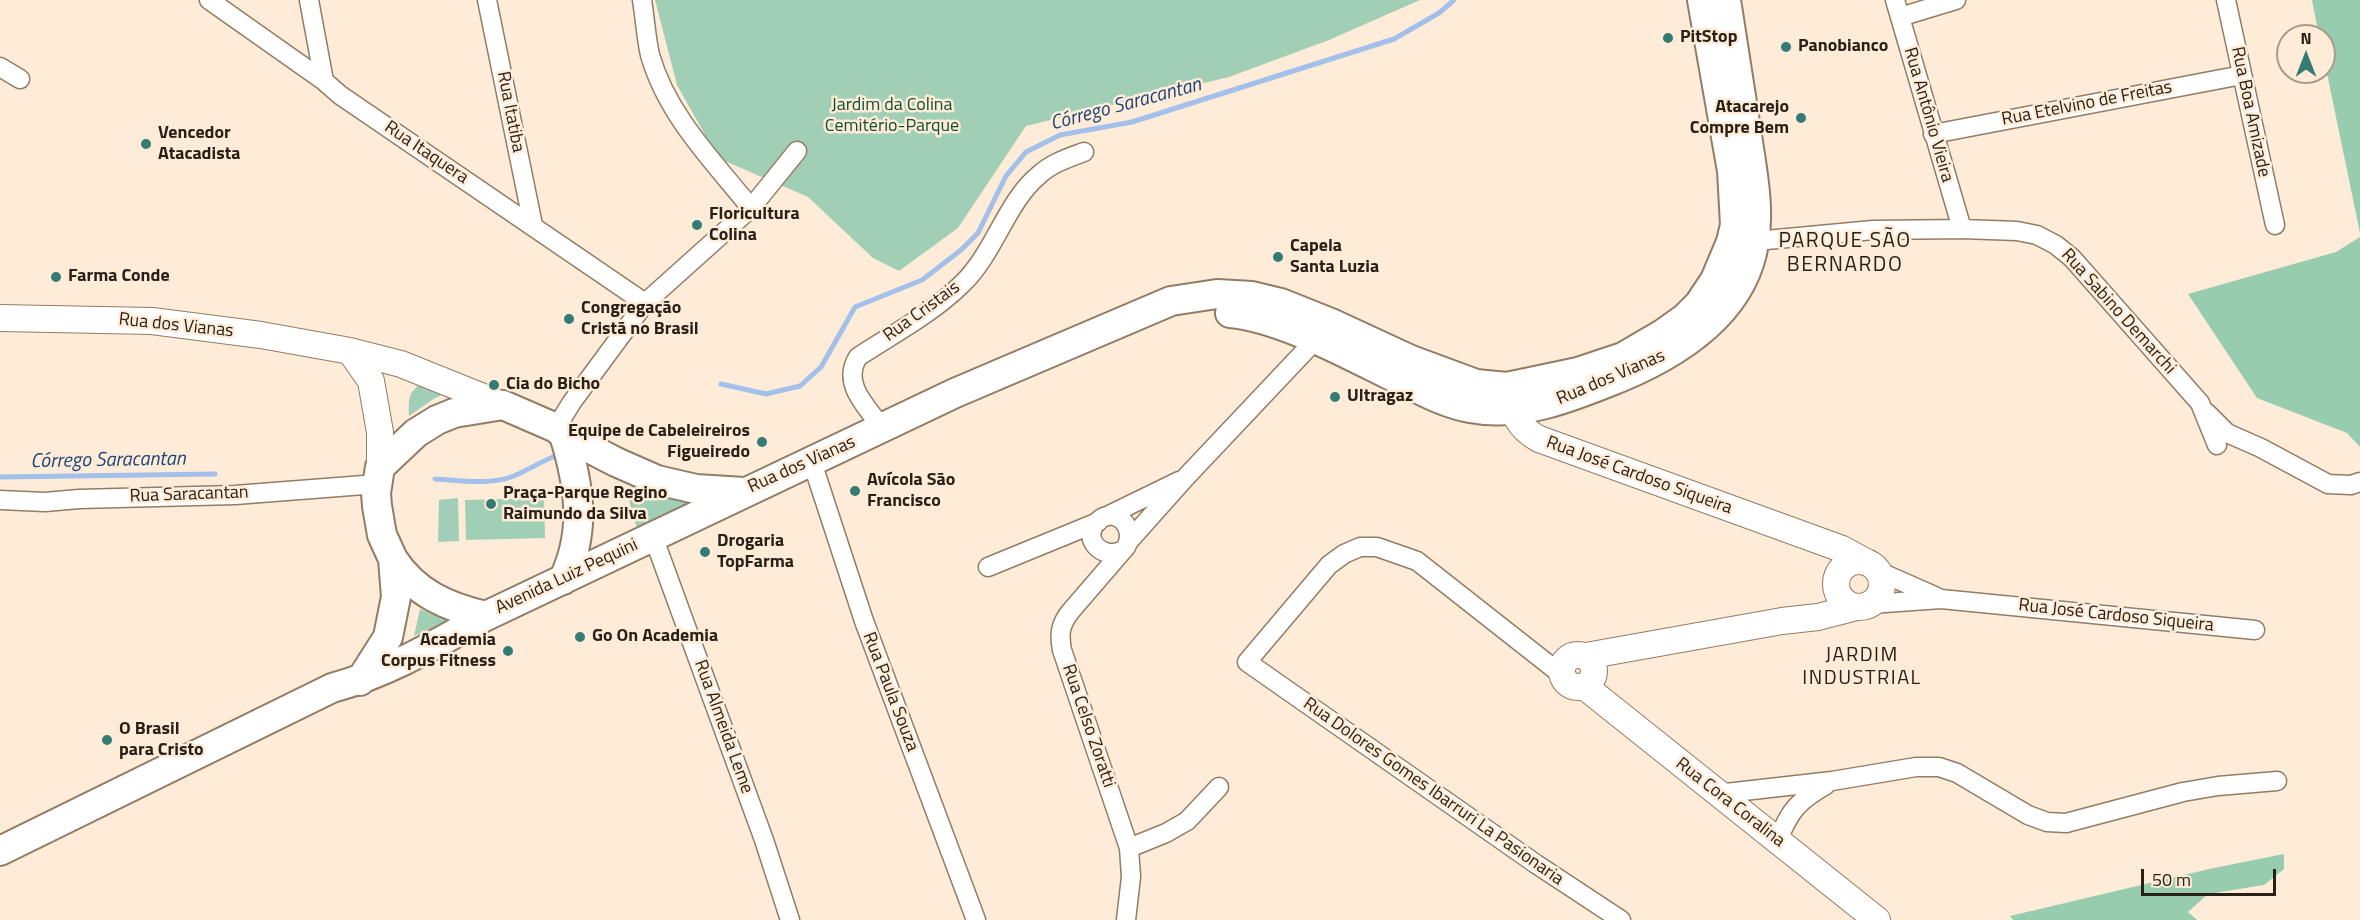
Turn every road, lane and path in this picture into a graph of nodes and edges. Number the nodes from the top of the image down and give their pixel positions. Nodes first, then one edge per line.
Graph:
1 (209, 0) edge
2 (309, 0) edge
3 (488, 0) edge
4 (642, 0) edge
5 (1702, 0) edge
6 (1726, 0) edge
7 (1956, 0) edge
8 (2226, 0) edge
9 (1897, 8) edge
10 (0, 67) edge
11 (2242, 75) junction
12 (20, 79) dead end
13 (324, 81) junction
14 (1933, 134) junction
15 (796, 151) dead end
16 (1084, 152) dead end
17 (751, 208) junction
18 (532, 225) junction
19 (2275, 225) dead end
20 (1962, 229) junction
21 (1743, 242) junction
22 (645, 303) junction
23 (0, 318) edge
24 (1323, 332) junction
25 (350, 351) junction
26 (1510, 399) junction
27 (503, 405) junction
28 (2201, 407) junction
29 (883, 429) junction
30 (560, 432) junction
31 (2217, 445) dead end
32 (812, 462) junction
33 (379, 475) junction
34 (1186, 477) junction
35 (2360, 482) edge
36 (746, 492) junction
37 (0, 500) edge
38 (1101, 519) junction
39 (653, 536) junction
40 (1799, 536) junction
41 (1125, 546) junction
42 (393, 559) junction
43 (988, 567) dead end
44 (1872, 567) junction
45 (1838, 578) junction
46 (563, 580) junction
47 (1941, 599) junction
48 (1864, 606) junction
49 (486, 616) junction
50 (1782, 621) junction
51 (2255, 630) dead end
52 (1247, 662) joint
53 (360, 681) junction
54 (1573, 681) junction
55 (1832, 781) junction
56 (2277, 781) dead end
57 (1219, 787) dead end
58 (1717, 794) junction
59 (1778, 840) junction
60 (1129, 848) junction
61 (0, 851) edge
62 (790, 920) edge
63 (976, 920) edge
64 (1126, 920) edge
65 (1621, 920) edge
66 (1877, 920) edge

1 - 13 street, Rua Itaquera
2 - 13 street
3 - 18 street, Rua Itatiba
4 - 17 street
5 - 21 main road, Rua dos Vianas
6 - 21 main road, Rua dos Vianas
7 - 9 street
8 - 11 street, Rua Boa Amizade
9 - 14 street, Rua Antônio Vieira
10 - 12 street
11 - 14 street, Rua Etelvino de Freitas
11 - 19 street, Rua Boa Amizade
13 - 18 street, Rua Itaquera
14 - 20 street, Rua Antônio Vieira
15 - 17 street
16 - 29 street, Rua Cristais
17 - 22 street
18 - 22 street, Rua Itaquera
20 - 21 street, Rua Sabino Demarchi
20 - 28 street, Rua Sabino Demarchi
21 - 26 main road, Rua dos Vianas
22 - 30 street
23 - 25 street, Rua dos Vianas
24 - 26 main road, Rua dos Vianas
24 - 29 main road, Rua dos Vianas
24 - 34 street, Rua Celso Zoratti
25 - 27 street, Rua dos Vianas
25 - 33 street
26 - 40 street, Rua José Cardoso Siqueira
27 - 30 main road, Rua dos Vianas
27 - 33 main road
28 - 31 street, Rua Sabino Demarchi
28 - 35 street
29 - 32 main road, Rua dos Vianas
30 - 36 main road, Rua dos Vianas
30 - 46 main road
32 - 36 main road, Rua dos Vianas
32 - 63 street, Rua Paula Souza
33 - 37 street, Rua Saracantan
33 - 42 main road
34 - 38 street
34 - 41 street, Rua Celso Zoratti
36 - 39 main road, Avenida Luiz Pequini
38 - 41 street
38 - 41 street
38 - 43 street
39 - 46 main road, Avenida Luiz Pequini
39 - 62 street, Rua Almeida Leme
40 - 44 street, Rua José Cardoso Siqueira
40 - 45 street, Rua José Cardoso Siqueira
41 - 60 street, Rua Celso Zoratti
42 - 49 main road
42 - 53 main road
44 - 45 street
44 - 47 street, Rua José Cardoso Siqueira
44 - 48 street
45 - 48 street
45 - 50 street
46 - 49 main road, Avenida Luiz Pequini
47 - 48 street, Rua José Cardoso Siqueira
47 - 51 street, Rua José Cardoso Siqueira
48 - 50 street
49 - 53 main road, Avenida Luiz Pequini
50 - 54 street
52 - 54 street, Rua Cora Coralina
52 - 65 street, Rua Dolores Gomes Ibarruri La Pasionaria
53 - 61 main road, Avenida Luiz Pequini
54 - 58 street, Rua Cora Coralina
55 - 56 street
55 - 58 street
55 - 59 street
57 - 60 street
58 - 59 street, Rua Cora Coralina
59 - 66 street, Rua Cora Coralina
60 - 64 street, Rua Celso Zoratti

